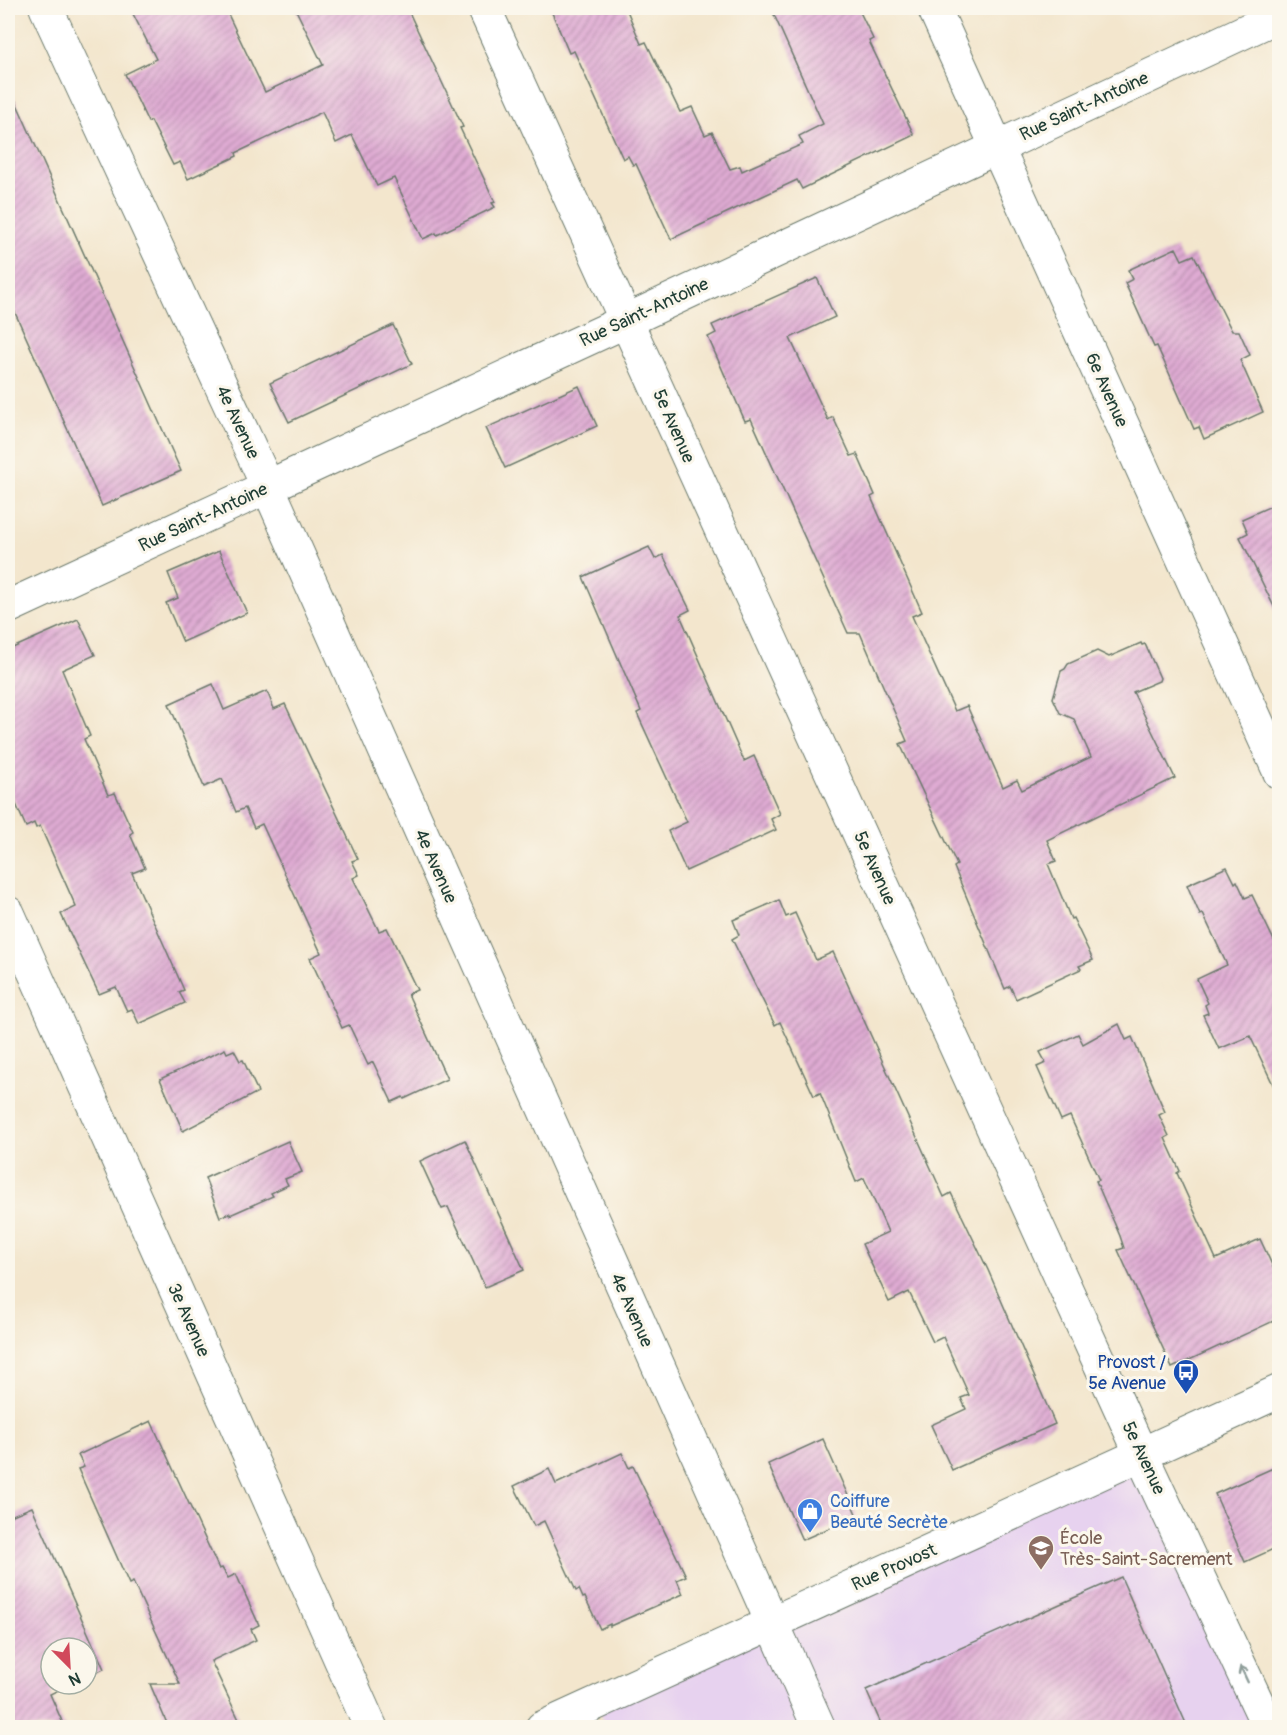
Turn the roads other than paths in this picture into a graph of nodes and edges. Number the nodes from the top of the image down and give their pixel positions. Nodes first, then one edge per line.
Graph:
1 (46, 8) edge
2 (484, 8) edge
3 (934, 8) edge
4 (1280, 15) edge
5 (998, 147) junction
6 (626, 321) junction
7 (268, 487) junction
8 (8, 607) edge
9 (1280, 773) edge
10 (8, 913) edge
11 (1280, 1391) edge
12 (1142, 1454) junction
13 (771, 1623) junction
14 (371, 1728) edge
15 (542, 1728) edge
16 (819, 1728) edge
17 (1269, 1728) edge

1 - 7 street, 4e Avenue
2 - 6 street, 5e Avenue
3 - 5 street, 6e Avenue
4 - 5 street, Rue Saint-Antoine
5 - 6 street, Rue Saint-Antoine
5 - 9 street, 6e Avenue
6 - 7 street, Rue Saint-Antoine
6 - 12 street, 5e Avenue
7 - 8 street, Rue Saint-Antoine
7 - 13 street, 4e Avenue
10 - 14 street, 3e Avenue
11 - 12 street, Rue Provost
12 - 13 street, Rue Provost
17 -> 12 street, 5e Avenue
13 - 15 street, Rue Provost
13 - 16 street, 4e Avenue

